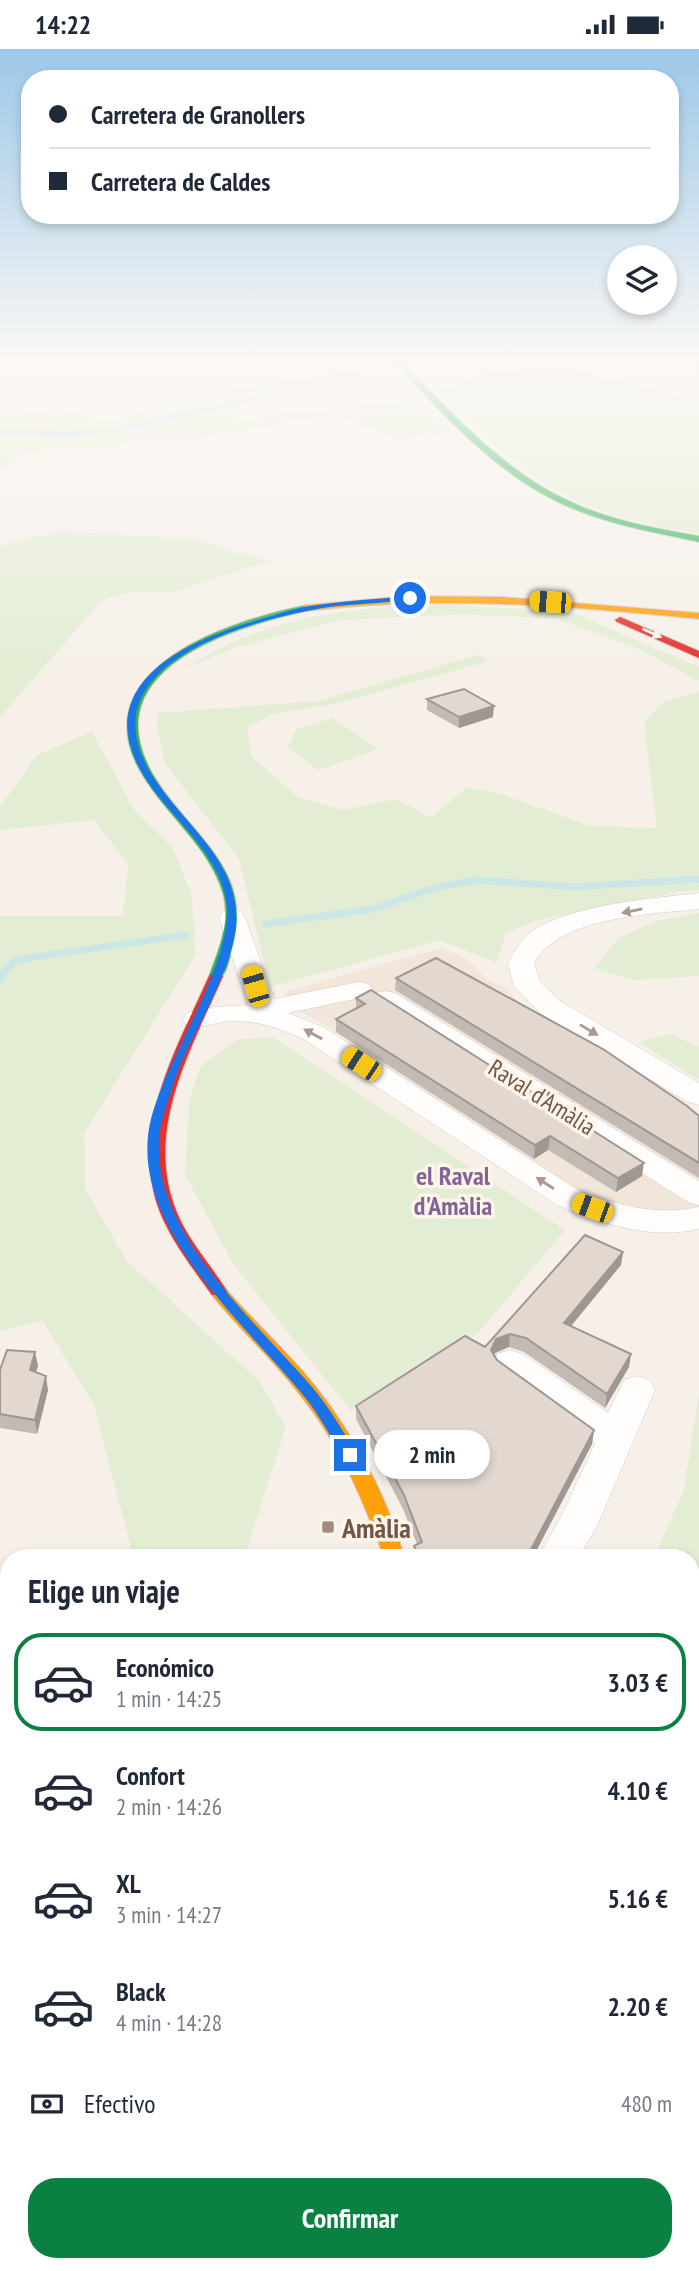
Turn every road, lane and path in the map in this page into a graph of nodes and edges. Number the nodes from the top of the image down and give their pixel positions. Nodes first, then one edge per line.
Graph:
1 (508, 466) edge
2 (695, 539) edge
3 (564, 603) junction
4 (699, 606) edge
5 (646, 611) junction
6 (699, 616) edge
7 (698, 646) edge
8 (699, 901) edge
9 (232, 917) junction
10 (271, 1013) junction
11 (197, 1019) junction
12 (699, 1096) edge
13 (699, 1195) edge
14 (699, 1219) edge
15 (510, 1363) dead end
16 (637, 1390) dead end
17 (616, 1438) junction
18 (391, 1549) edge
19 (563, 1549) edge

1 - 2 main road
3 - 4 main road
3 - 5 main road
3 -> 7 main road
3 - 9 main road
5 - 6 main road
5 - 7 main road
8 -> 12 street
9 - 10 street
9 - 11 main road
10 - 11 street
10 - 13 street, Raval d'Amàlia
14 -> 10 street
11 - 18 main road
15 - 17 street
16 - 17 street
17 - 19 street

